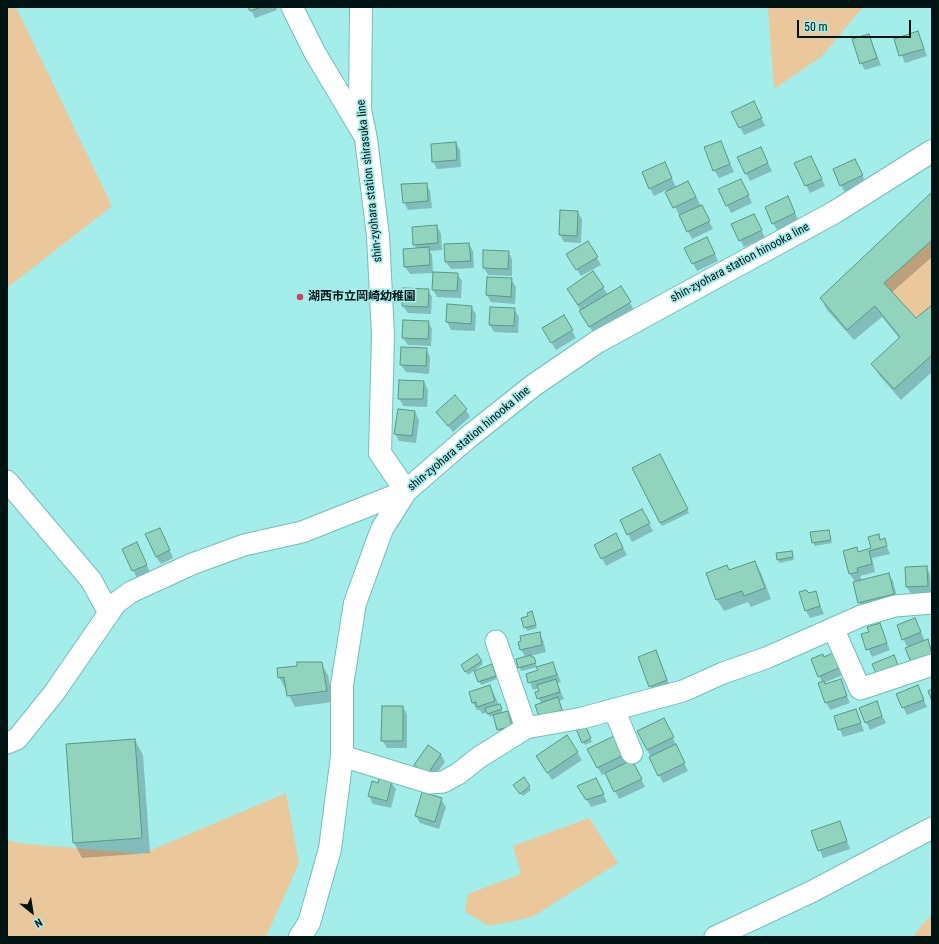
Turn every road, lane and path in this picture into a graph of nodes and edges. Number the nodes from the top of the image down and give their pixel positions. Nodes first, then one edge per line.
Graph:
1 (292, 7) edge
2 (361, 7) edge
3 (366, 139) junction
4 (932, 150) edge
5 (7, 481) edge
6 (406, 491) junction
7 (932, 603) edge
8 (109, 613) junction
9 (833, 628) junction
10 (496, 640) dead end
11 (932, 665) edge
12 (614, 709) junction
13 (526, 728) junction
14 (7, 743) edge
15 (632, 753) dead end
16 (342, 756) junction
17 (932, 828) edge
18 (300, 937) edge
19 (715, 937) edge

1 - 3 street
2 - 3 main road, shin-zyohara station shirasuka line
3 - 6 main road, shin-zyohara station shirasuka line
4 - 6 main road, shin-zyohara station hinooka line
5 - 8 street
6 - 8 street
6 - 16 main road, shin-zyohara station hinooka line
7 - 9 street
8 - 14 street
9 - 11 street
9 - 12 street
10 - 13 street
12 - 13 street
12 - 15 street
13 - 16 street
16 - 18 main road, shin-zyohara station hinooka line
17 - 19 street

